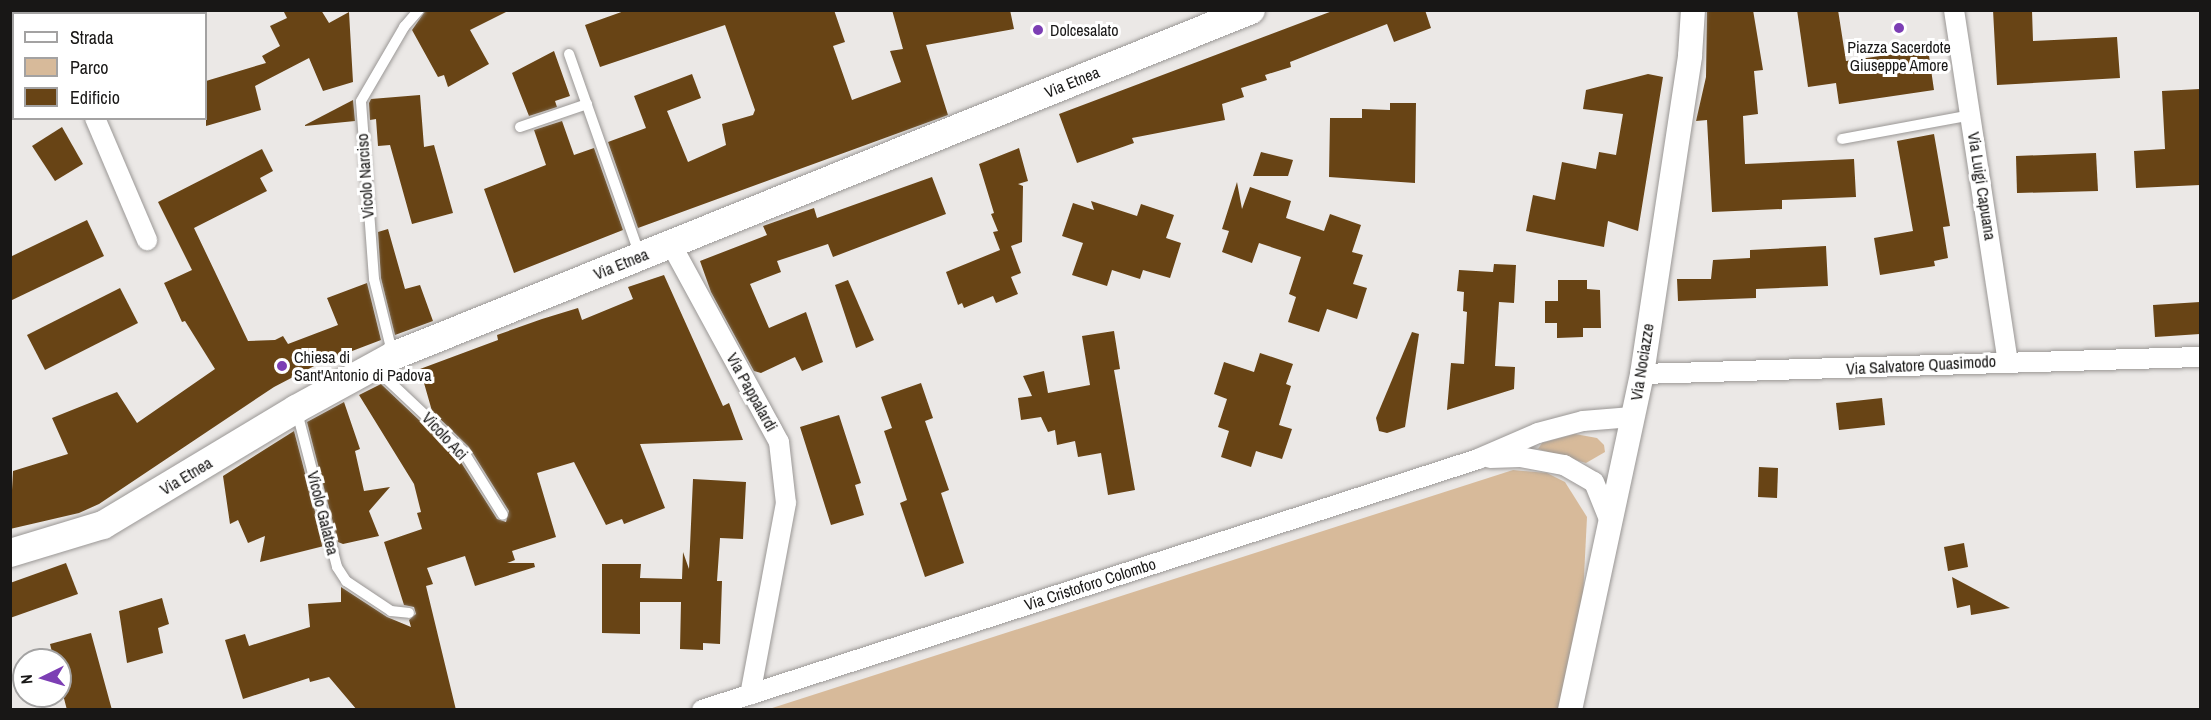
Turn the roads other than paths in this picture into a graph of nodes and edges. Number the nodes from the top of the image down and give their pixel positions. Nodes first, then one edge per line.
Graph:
1 (419, 10) edge
2 (1251, 10) edge
3 (1692, 10) edge
4 (1954, 10) edge
5 (569, 54) dead end
6 (586, 104) junction
7 (1971, 115) junction
8 (96, 120) edge
9 (520, 127) dead end
10 (1842, 139) dead end
11 (147, 240) dead end
12 (671, 244) junction
13 (640, 257) junction
14 (2200, 357) edge
15 (2008, 361) junction
16 (384, 362) junction
17 (1642, 374) junction
18 (296, 409) junction
19 (1632, 417) junction
20 (1478, 459) junction
21 (1622, 468) junction
22 (1594, 482) junction
23 (502, 515) dead end
24 (1611, 524) junction
25 (10, 553) edge
26 (409, 613) dead end
27 (750, 694) junction
28 (702, 710) edge
29 (1570, 710) edge

1 - 16 lane, Vicolo Narciso
2 - 12 main road, Via Etnea
3 - 17 street, Via Nociazze
4 - 7 street, Via Luigi Capuana
5 - 6 lane
6 - 9 lane
6 - 13 lane
7 - 10 lane
7 - 15 street, Via Luigi Capuana
8 - 11 street
12 - 13 main road, Via Etnea
12 - 27 street, Via Pappalardi
13 - 16 main road, Via Etnea
14 - 15 street, Via Salvatore Quasimodo
15 - 17 street, Via Salvatore Quasimodo
16 - 18 main road, Via Etnea
16 - 23 lane, Vicolo Aci
17 - 19 street, Via Nociazze
18 - 25 main road, Via Etnea
18 - 26 lane, Vicolo Galatea
19 - 20 street
19 - 21 street, Via Nociazze
20 - 22 street
20 - 27 street, Via Cristoforo Colombo
21 - 22 street
21 - 24 street, Via Nociazze
22 - 24 street
24 - 29 street, Via Nociazze
27 - 28 street, Via Cristoforo Colombo

